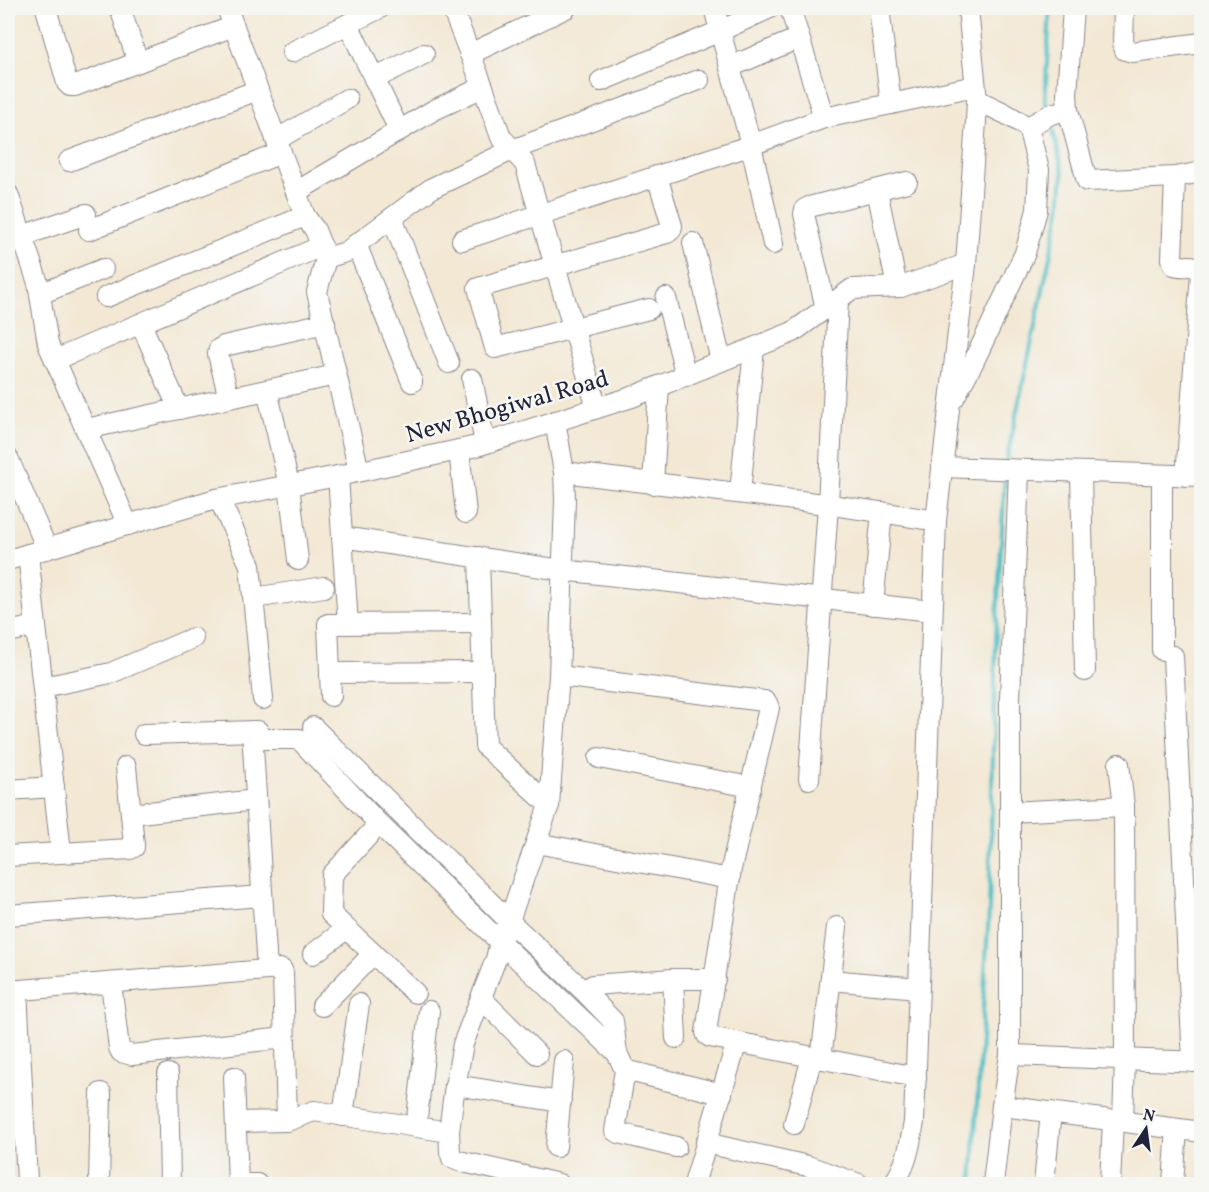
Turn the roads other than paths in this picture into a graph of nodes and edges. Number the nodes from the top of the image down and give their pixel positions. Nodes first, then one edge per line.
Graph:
1 (46, 8) edge
2 (120, 8) edge
3 (227, 8) edge
4 (380, 8) edge
5 (452, 8) edge
6 (566, 8) edge
7 (714, 8) edge
8 (770, 8) edge
9 (790, 8) edge
10 (879, 8) edge
11 (968, 8) edge
12 (1073, 8) edge
13 (1124, 8) edge
14 (348, 24) junction
15 (234, 26) junction
16 (720, 31) junction
17 (799, 38) junction
18 (1202, 42) edge
19 (292, 52) dead end
20 (424, 54) dead end
21 (470, 54) junction
22 (138, 62) junction
23 (730, 67) junction
24 (374, 79) junction
25 (699, 80) dead end
26 (601, 81) dead end
27 (483, 87) junction
28 (258, 90) junction
29 (976, 93) junction
30 (347, 99) dead end
31 (891, 104) junction
32 (1068, 110) junction
33 (824, 118) junction
34 (1028, 127) junction
35 (399, 130) junction
36 (751, 145) junction
37 (279, 147) junction
38 (512, 150) junction
39 (69, 161) dead end
40 (1202, 172) edge
41 (657, 176) junction
42 (1176, 177) junction
43 (907, 182) dead end
44 (877, 190) junction
45 (296, 192) junction
46 (8, 194) edge
47 (540, 213) junction
48 (305, 216) junction
49 (392, 218) junction
50 (22, 236) junction
51 (462, 240) dead end
52 (693, 243) dead end
53 (356, 244) junction
54 (773, 244) dead end
55 (324, 252) junction
56 (966, 264) junction
57 (555, 266) junction
58 (103, 269) dead end
59 (897, 287) junction
60 (40, 294) junction
61 (106, 297) dead end
62 (666, 298) dead end
63 (832, 304) junction
64 (649, 309) dead end
65 (325, 323) junction
66 (141, 324) junction
67 (573, 328) junction
68 (754, 348) junction
69 (55, 360) junction
70 (721, 361) junction
71 (449, 363) dead end
72 (336, 375) junction
73 (686, 376) junction
74 (472, 379) dead end
75 (412, 382) dead end
76 (659, 386) junction
77 (267, 390) junction
78 (229, 398) junction
79 (950, 407) junction
80 (597, 408) junction
81 (179, 409) junction
82 (555, 421) junction
83 (86, 429) junction
84 (485, 443) junction
85 (459, 450) junction
86 (8, 458) edge
87 (942, 467) junction
88 (1010, 469) junction
89 (359, 471) junction
90 (564, 472) junction
91 (1081, 473) junction
92 (1162, 475) junction
93 (338, 476) junction
94 (1194, 476) edge
95 (653, 484) junction
96 (289, 485) junction
97 (740, 493) junction
98 (219, 499) junction
99 (828, 505) junction
100 (882, 512) junction
101 (466, 513) dead end
102 (936, 521) junction
103 (128, 525) junction
104 (342, 537) junction
105 (47, 549) junction
106 (28, 554) junction
107 (479, 557) junction
108 (8, 560) edge
109 (298, 560) dead end
110 (562, 570) junction
111 (324, 587) dead end
112 (254, 598) junction
113 (822, 598) junction
114 (873, 605) junction
115 (932, 611) junction
116 (481, 622) junction
117 (348, 624) junction
118 (36, 626) junction
119 (8, 632) edge
120 (194, 638) dead end
121 (1085, 670) dead end
122 (483, 672) junction
123 (330, 674) junction
124 (559, 676) junction
125 (43, 687) junction
126 (331, 696) dead end
127 (263, 699) dead end
128 (313, 727) dead end
129 (144, 734) dead end
130 (254, 734) junction
131 (599, 758) dead end
132 (1119, 764) dead end
133 (126, 767) dead end
134 (809, 779) dead end
135 (54, 787) junction
136 (750, 787) junction
137 (8, 790) edge
138 (256, 800) junction
139 (549, 806) junction
140 (1124, 806) junction
141 (1010, 812) junction
142 (131, 814) junction
143 (378, 824) junction
144 (536, 843) junction
145 (61, 852) junction
146 (8, 856) edge
147 (730, 879) junction
148 (262, 896) junction
149 (8, 915) edge
150 (509, 921) junction
151 (837, 927) dead end
152 (346, 929) junction
153 (500, 942) junction
154 (313, 954) dead end
155 (374, 954) junction
156 (267, 970) junction
157 (673, 979) junction
158 (715, 979) junction
159 (831, 980) junction
160 (111, 983) junction
161 (918, 988) junction
162 (12, 990) edge
163 (584, 991) junction
164 (416, 993) dead end
165 (481, 998) junction
166 (358, 1004) dead end
167 (321, 1006) dead end
168 (600, 1007) junction
169 (429, 1011) dead end
170 (585, 1023) junction
171 (284, 1038) junction
172 (676, 1038) dead end
173 (737, 1042) junction
174 (537, 1054) dead end
175 (1010, 1055) junction
176 (817, 1058) junction
177 (1125, 1059) junction
178 (564, 1061) dead end
179 (621, 1061) junction
180 (1197, 1062) edge
181 (168, 1074) dead end
182 (234, 1077) dead end
183 (916, 1077) junction
184 (455, 1085) junction
185 (101, 1093) dead end
186 (722, 1094) junction
187 (561, 1102) junction
188 (1002, 1106) junction
189 (1051, 1112) junction
190 (343, 1116) junction
191 (287, 1121) junction
192 (1118, 1121) junction
193 (236, 1122) junction
194 (794, 1124) dead end
195 (416, 1127) junction
196 (1177, 1129) junction
197 (449, 1132) junction
198 (1202, 1132) edge
199 (706, 1143) junction
200 (556, 1147) dead end
201 (676, 1147) dead end
202 (27, 1180) dead end
203 (250, 1184) edge
204 (99, 1185) edge
205 (170, 1185) edge
206 (240, 1185) edge
207 (257, 1185) edge
208 (559, 1185) edge
209 (694, 1185) edge
210 (859, 1185) edge
211 (893, 1185) edge
212 (993, 1185) edge
213 (1044, 1185) edge
214 (1110, 1185) edge
215 (1173, 1185) edge

1 - 22 street
2 - 22 street
3 - 15 street
4 - 14 street
5 - 21 street
6 - 21 street
7 - 16 street
8 - 16 street
9 - 17 street
10 - 31 street
11 - 29 street
12 - 32 street
13 - 18 street
14 - 19 street
14 - 24 street
15 - 22 street
15 - 28 street
16 - 23 street
16 - 26 street
17 - 23 street
17 - 33 street
20 - 24 street
21 - 27 street
23 - 36 street
24 - 35 street
25 - 38 street
27 - 35 street
27 - 38 street
28 - 37 street
28 - 39 street
29 - 31 street
29 - 34 street
29 - 56 street
30 - 37 street
31 - 33 street
32 - 34 street
32 - 42 street
33 - 36 street
34 - 79 street
35 - 45 street
36 - 41 street
36 - 54 street
37 - 45 street
37 - 50 street
38 - 47 street
38 - 49 street
40 - 42 street
41 - 47 street
41 - 57 street
42 - 94 street
43 - 44 street
44 - 59 street
44 - 63 street
45 - 48 street
46 - 50 street
47 - 51 street
47 - 57 street
48 - 55 street
48 - 61 street
49 - 53 street
49 - 71 street
50 - 60 street
52 - 70 street
53 - 55 street
53 - 75 street
55 - 65 street
55 - 66 street
56 - 59 street, New Bhogiwal Road
56 - 79 street
57 - 67 street
57 - 67 street
58 - 60 street
59 - 63 street, New Bhogiwal Road
60 - 69 street
62 - 73 street
63 - 68 street, New Bhogiwal Road
63 - 99 street
64 - 67 street
65 - 72 street
65 - 78 street
66 - 69 street
66 - 81 street
67 - 80 street
68 - 70 street, New Bhogiwal Road
68 - 97 street
69 - 83 street
70 - 73 street, New Bhogiwal Road
72 - 77 street
72 - 89 street
73 - 76 street, New Bhogiwal Road
74 - 84 street
76 - 80 street, New Bhogiwal Road
76 - 95 street
77 - 78 street
77 - 96 street
78 - 81 street
79 - 87 street
80 - 82 street, New Bhogiwal Road
81 - 83 street
82 - 84 street, New Bhogiwal Road
82 - 90 street
83 - 103 street
84 - 85 street, New Bhogiwal Road
85 - 89 street, New Bhogiwal Road
85 - 101 street
86 - 105 street
87 - 88 street
87 - 102 street
88 - 91 street
88 - 141 street
89 - 93 street, New Bhogiwal Road
90 - 95 street
90 - 110 street
91 - 92 street
91 - 121 street
92 - 94 street
92 - 180 street
93 - 96 street, New Bhogiwal Road
93 - 104 street
95 - 97 street
96 - 98 street, New Bhogiwal Road
96 - 109 street
97 - 99 street
98 - 103 street, New Bhogiwal Road
98 - 112 street
99 - 100 street
99 - 113 street
100 - 102 street
100 - 114 street
102 - 115 street
103 - 105 street, New Bhogiwal Road
104 - 107 street
104 - 117 street
105 - 106 street, New Bhogiwal Road
106 - 108 street, New Bhogiwal Road
106 - 118 street
107 - 110 street
107 - 116 street
110 - 113 street
110 - 124 street
111 - 112 street
112 - 127 street
113 - 114 street
113 - 134 street
114 - 115 street
115 - 161 street
116 - 117 street
116 - 122 street
117 - 123 street
118 - 119 street
118 - 125 street
120 - 125 street
122 - 123 street
122 - 139 street
123 - 126 street
124 - 136 street
124 - 139 street
125 - 135 street
128 - 150 street
129 - 130 street
130 - 138 street
130 - 143 street
131 - 136 street
132 - 140 street
133 - 142 street
135 - 137 street
135 - 145 street
136 - 147 street
138 - 142 street
138 - 148 street
139 - 144 street
140 - 141 street
140 - 177 street
141 - 175 street
142 - 145 street
143 - 152 street
143 - 153 street
144 - 147 street
144 - 150 street
145 - 146 street
147 - 158 street
148 - 149 street
148 - 156 street
150 - 153 street
150 - 163 street
151 - 159 street
152 - 154 street
152 - 155 street
153 - 165 street
153 - 170 street
155 - 164 street
155 - 167 street
156 - 160 street
156 - 171 street
157 - 158 street
157 - 163 street
157 - 172 street
158 - 173 street
159 - 161 street
159 - 176 street
160 - 162 street
160 - 171 street
161 - 183 street
162 - 202 street
163 - 168 street
165 - 174 street
165 - 184 street
166 - 190 street
168 - 170 street
168 - 179 street
169 - 195 street
170 - 179 street
171 - 191 street
173 - 176 street
173 - 186 street
175 - 177 street
175 - 188 street
176 - 183 street
176 - 194 street
177 - 180 street
177 - 192 street
178 - 187 street
179 - 186 street
179 - 201 street
181 - 205 street
182 - 193 street
183 - 211 street
184 - 187 street
184 - 197 street
185 - 204 street
186 - 199 street
187 - 200 street
188 - 189 street
188 - 212 street
189 - 192 street
189 - 213 street
190 - 191 street
190 - 195 street
191 - 193 street
192 - 196 street
192 - 214 street
193 - 206 street
195 - 197 street
196 - 198 street
196 - 215 street
197 - 208 street
199 - 209 street
199 - 210 street
203 - 206 street
203 - 207 street

